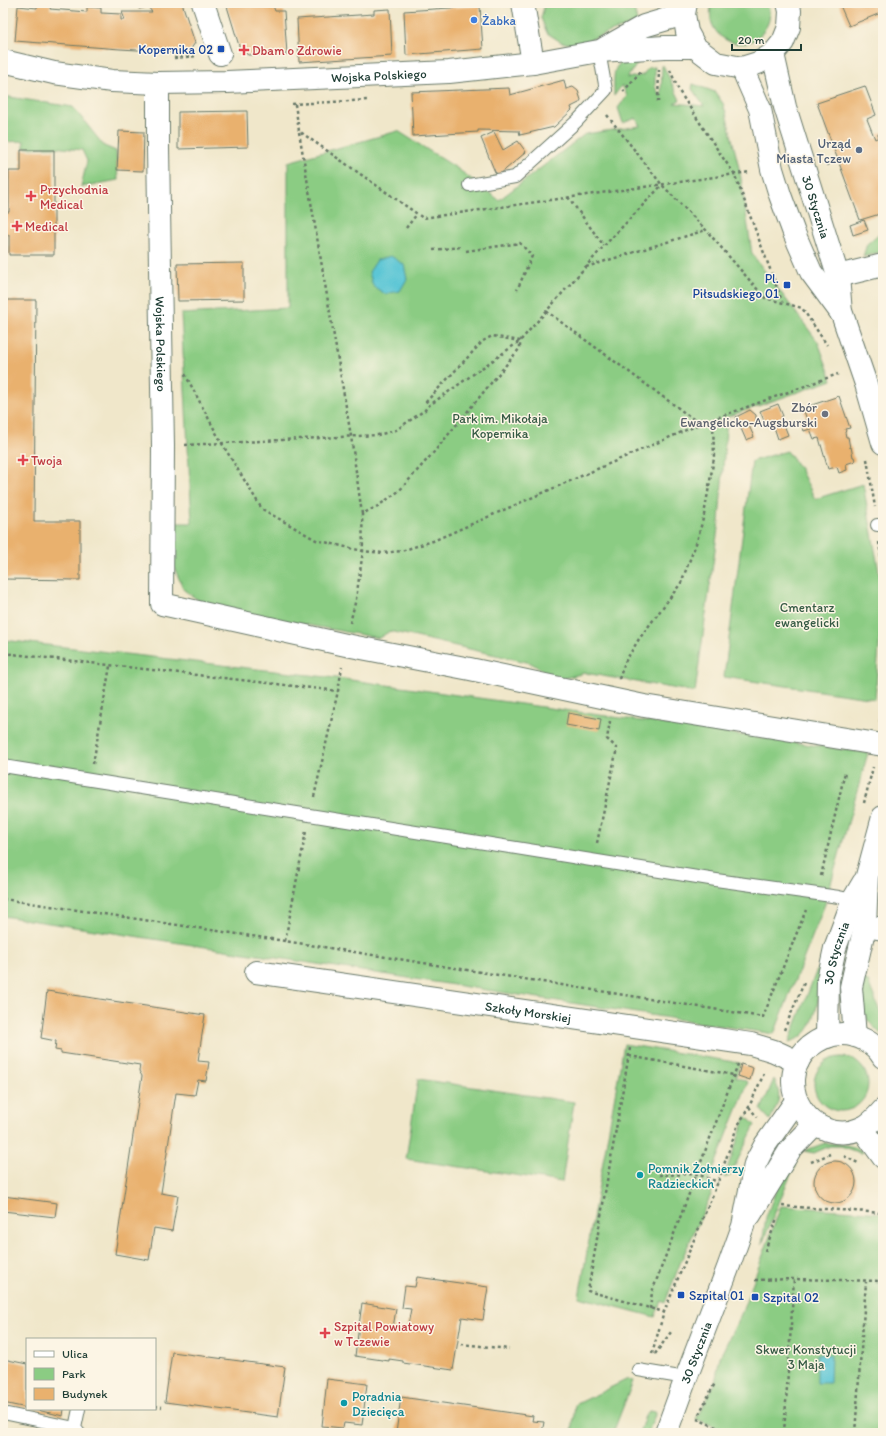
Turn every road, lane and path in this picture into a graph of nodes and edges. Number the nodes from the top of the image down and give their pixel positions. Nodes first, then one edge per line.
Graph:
1 (203, 3) edge
2 (523, 3) edge
3 (788, 3) edge
4 (685, 9) edge
5 (695, 47) junction
6 (599, 51) junction
7 (220, 54) joint
8 (773, 54) junction
9 (173, 58) dead end
10 (3, 61) edge
11 (533, 63) junction
12 (659, 65) dead end
13 (669, 65) dead end
14 (644, 68) dead end
15 (742, 68) junction
16 (158, 83) junction
17 (621, 95) dead end
18 (658, 102) dead end
19 (609, 109) dead end
20 (299, 132) dead end
21 (838, 161) dead end
22 (821, 167) dead end
23 (750, 172) dead end
24 (734, 173) junction
25 (469, 185) dead end
26 (662, 185) junction
27 (568, 197) dead end
28 (417, 214) dead end
29 (406, 228) dead end
30 (706, 230) junction
31 (604, 246) junction
32 (461, 247) dead end
33 (433, 250) dead end
34 (466, 251) dead end
35 (883, 265) edge
36 (586, 267) junction
37 (838, 276) junction
38 (517, 290) dead end
39 (782, 302) junction
40 (546, 311) junction
41 (842, 314) junction
42 (520, 342) junction
43 (831, 352) dead end
44 (843, 373) dead end
45 (424, 404) dead end
46 (713, 419) junction
47 (700, 424) junction
48 (351, 436) junction
49 (221, 442) junction
50 (883, 443) edge
51 (163, 446) junction
52 (362, 514) junction
53 (363, 551) junction
54 (346, 645) junction
55 (3, 653) edge
56 (883, 653) edge
57 (110, 666) junction
58 (338, 691) junction
59 (614, 699) junction
60 (881, 744) edge
61 (3, 766) edge
62 (845, 772) dead end
63 (90, 780) junction
64 (310, 815) junction
65 (883, 817) edge
66 (593, 861) junction
67 (867, 876) junction
68 (814, 894) junction
69 (3, 899) edge
70 (853, 900) junction
71 (874, 928) edge
72 (284, 941) junction
73 (256, 972) dead end
74 (855, 1036) junction
75 (827, 1037) junction
76 (630, 1043) dead end
77 (629, 1056) junction
78 (883, 1057) edge
79 (739, 1060) dead end
80 (798, 1062) junction
81 (734, 1075) junction
82 (796, 1101) junction
83 (749, 1107) dead end
84 (883, 1110) edge
85 (815, 1124) junction
86 (862, 1128) junction
87 (836, 1152) dead end
88 (842, 1155) dead end
89 (883, 1157) edge
90 (805, 1164) dead end
91 (860, 1164) dead end
92 (697, 1174) junction
93 (659, 1175) dead end
94 (718, 1182) junction
95 (785, 1200) dead end
96 (883, 1212) edge
97 (778, 1214) dead end
98 (743, 1226) junction
99 (765, 1251) dead end
100 (794, 1279) junction
101 (755, 1280) dead end
102 (883, 1281) edge
103 (866, 1282) junction
104 (650, 1308) junction
105 (664, 1312) junction
106 (671, 1332) dead end
107 (461, 1344) dead end
108 (508, 1349) dead end
109 (638, 1370) dead end
110 (686, 1378) junction
111 (715, 1383) dead end
112 (156, 1406) edge
113 (162, 1407) dead end
114 (78, 1410) edge
115 (3, 1413) edge
116 (77, 1430) edge
117 (666, 1433) edge
118 (730, 1433) edge
119 (784, 1433) edge
120 (855, 1433) edge

1 - 7 street
2 - 11 street
3 - 8 street
4 - 5 street
4 - 6 street, Wojska Polskiego
5 - 6 street, Wojska Polskiego
5 - 15 street
6 - 11 street, Wojska Polskiego
6 - 25 lane
7 - 9 path
8 - 15 street
8 - 37 street, 30 Stycznia
10 - 16 street, Wojska Polskiego
11 - 16 street, Wojska Polskiego
12 - 18 path
13 - 24 path
14 - 17 path
15 - 41 street, 30 Stycznia
16 - 51 street, Wojska Polskiego
19 - 26 path
20 - 48 path
21 - 22 path
23 - 24 path
24 - 26 path
24 - 39 path
26 - 30 path
26 - 31 path
27 - 31 path
28 - 29 path
30 - 36 path
30 - 39 path
31 - 36 path
32 - 33 path
34 - 38 path
35 - 37 street
36 - 40 path
37 - 41 street, 30 Stycznia
39 - 43 path
40 - 42 path
40 - 47 path
41 - 50 street, 30 Stycznia
42 - 45 path
42 - 48 path
42 - 52 path
44 - 46 path
46 - 47 path
46 - 59 path
47 - 53 path
48 - 49 path
48 - 52 path
49 - 51 path
49 - 53 path
51 - 54 street, Wojska Polskiego
52 - 53 path
53 - 54 path
54 - 58 path
54 - 59 street
55 - 57 path
56 - 60 path
57 - 58 path
57 - 63 path
58 - 64 path
59 - 60 street
59 - 66 path
61 - 63 lane
62 - 68 path
63 - 64 lane
64 - 66 lane
64 - 72 path
65 - 67 street, 30 Stycznia
66 - 68 lane
67 - 70 street, 30 Stycznia
67 - 71 street, 30 Stycznia
68 - 70 lane
68 - 72 path
69 - 72 path
70 - 75 street, 30 Stycznia
71 - 74 street, 30 Stycznia
73 - 80 street, Szkoły Morskiej
74 - 75 street
74 - 78 street
75 - 80 street
76 - 77 path
77 - 81 path
77 - 104 path
79 - 81 path
80 - 82 street
81 - 92 path
82 - 85 street
82 - 98 street, 30 Stycznia
83 - 94 path
84 - 86 street
85 - 86 street
85 - 98 street, 30 Stycznia
86 - 89 street
87 - 90 path
88 - 91 path
92 - 93 path
92 - 94 path
92 - 104 path
94 - 105 path
95 - 96 path
97 - 99 path
98 - 110 street, 30 Stycznia
100 - 101 path
100 - 103 path
100 - 119 path
102 - 103 path
103 - 120 path
104 - 105 path
105 - 106 path
107 - 108 path
109 - 110 lane
110 - 117 street, 30 Stycznia
111 - 118 path
112 - 113 path
114 - 116 lane
115 - 116 lane

